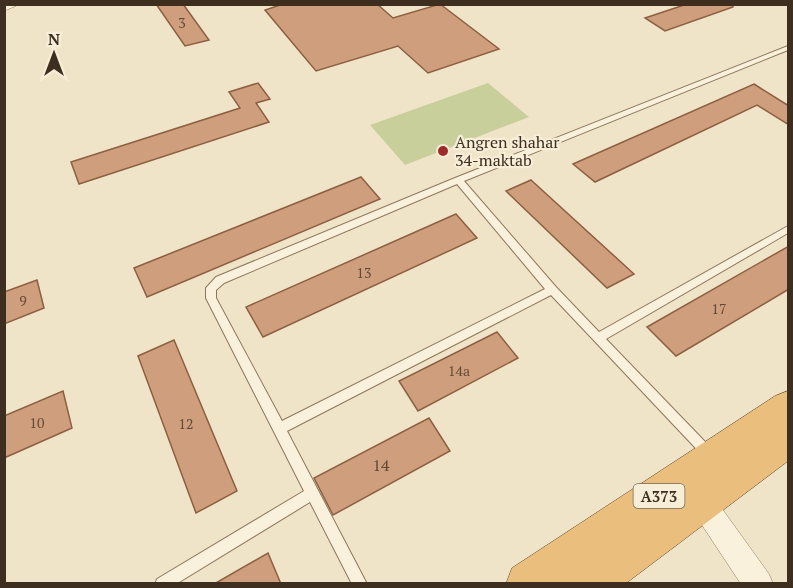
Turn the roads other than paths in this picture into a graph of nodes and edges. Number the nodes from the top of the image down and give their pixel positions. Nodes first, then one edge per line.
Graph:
1 (14, 4) edge
2 (4, 7) edge
3 (789, 48) edge
4 (458, 180) junction
5 (789, 229) edge
6 (552, 290) junction
7 (598, 338) junction
8 (789, 408) edge
9 (279, 429) junction
10 (789, 438) edge
11 (699, 480) junction
12 (313, 493) junction
13 (162, 584) edge
14 (360, 584) edge
15 (528, 584) edge
16 (587, 584) edge
17 (759, 584) edge

1 - 2 street
3 - 4 lane
4 - 6 lane
4 - 9 lane
5 - 7 lane
6 - 7 lane
6 - 9 lane
7 - 11 lane
8 - 11 highway, A373
9 - 12 lane
10 - 11 highway, A373
11 - 15 highway, A373
11 - 16 highway, A373
11 - 17 street
12 - 13 lane
12 - 14 lane

